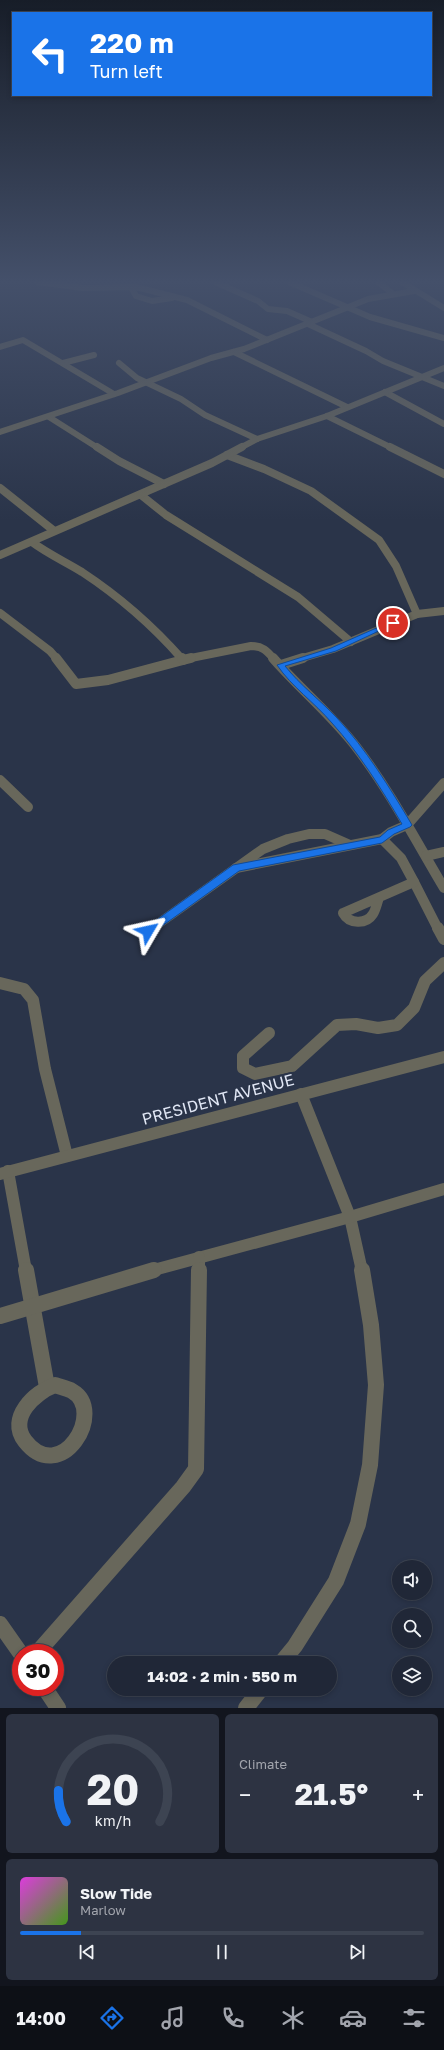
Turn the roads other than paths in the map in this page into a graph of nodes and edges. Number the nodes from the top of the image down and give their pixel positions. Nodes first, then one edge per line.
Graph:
1 (68, 362) edge
2 (202, 362) edge
3 (254, 362) edge
4 (385, 362) edge
5 (63, 363) joint
6 (119, 363) dead end
7 (444, 368) edge
8 (423, 377) junction
9 (146, 383) junction
10 (444, 386) edge
11 (385, 392) junction
12 (114, 394) junction
13 (347, 407) junction
14 (327, 416) junction
15 (49, 417) junction
16 (444, 424) edge
17 (0, 432) edge
18 (257, 439) junction
19 (227, 455) junction
20 (444, 474) edge
21 (164, 484) junction
22 (0, 488) edge
23 (141, 495) junction
24 (53, 530) junction
25 (32, 542) junction
26 (0, 555) edge
27 (444, 611) edge
28 (0, 613) edge
29 (417, 614) junction
30 (351, 642) junction
31 (183, 660) junction
32 (281, 665) junction
33 (0, 780) edge
34 (444, 783) edge
35 (28, 807) dead end
36 (407, 825) junction
37 (382, 839) junction
38 (350, 845) junction
39 (444, 852) edge
40 (426, 856) junction
41 (236, 868) junction
42 (414, 882) junction
43 (444, 888) edge
44 (379, 898) dead end
45 (148, 931) dead end
46 (444, 939) edge
47 (444, 963) edge
48 (0, 983) edge
49 (269, 1033) dead end
50 (444, 1057) edge
51 (301, 1094) junction
52 (67, 1156) junction
53 (4, 1172) edge
54 (444, 1189) edge
55 (350, 1217) junction
56 (199, 1257) junction
57 (31, 1307) junction
58 (0, 1316) edge
59 (47, 1387) junction
60 (0, 1624) edge
61 (14, 1644) edge
62 (45, 1644) edge
63 (287, 1656) edge
64 (50, 1696) edge
65 (255, 1696) edge
66 (58, 1708) edge
67 (246, 1708) edge

1 - 5 street
2 - 9 street
3 - 13 street
4 - 8 street
5 - 12 street
6 - 9 street
7 - 8 street
8 - 10 street
8 - 11 street
9 - 12 street
9 - 18 street
11 - 13 street
11 - 16 street
12 - 15 street
13 - 14 street
14 - 18 street
14 - 20 street
15 - 17 street
15 - 21 street
18 - 19 street
19 - 21 street
19 - 29 street
21 - 23 street
22 - 24 street
23 - 24 street
23 - 30 street
24 - 25 street
25 - 26 street
25 - 31 street
27 - 29 street
28 - 31 street
29 - 30 street
30 - 32 street
31 - 32 street
32 - 36 street
33 - 35 street
34 - 36 street
36 - 37 street
36 - 40 street
37 - 38 street
37 - 42 street
38 - 41 street
38 - 41 street
39 - 40 street
40 - 43 street
41 - 45 street
42 - 44 street
42 - 46 street
47 - 49 street
48 - 52 street
50 - 51 street, PRESIDENT AVENUE
51 - 52 street, PRESIDENT AVENUE
51 - 55 street
52 - 53 street, PRESIDENT AVENUE
53 - 57 street
54 - 55 street
55 - 56 street
55 - 63 street
56 - 57 street
56 - 62 street
57 - 58 street
57 - 59 street
59 - 59 street
60 - 61 street
64 - 66 street
65 - 67 street

